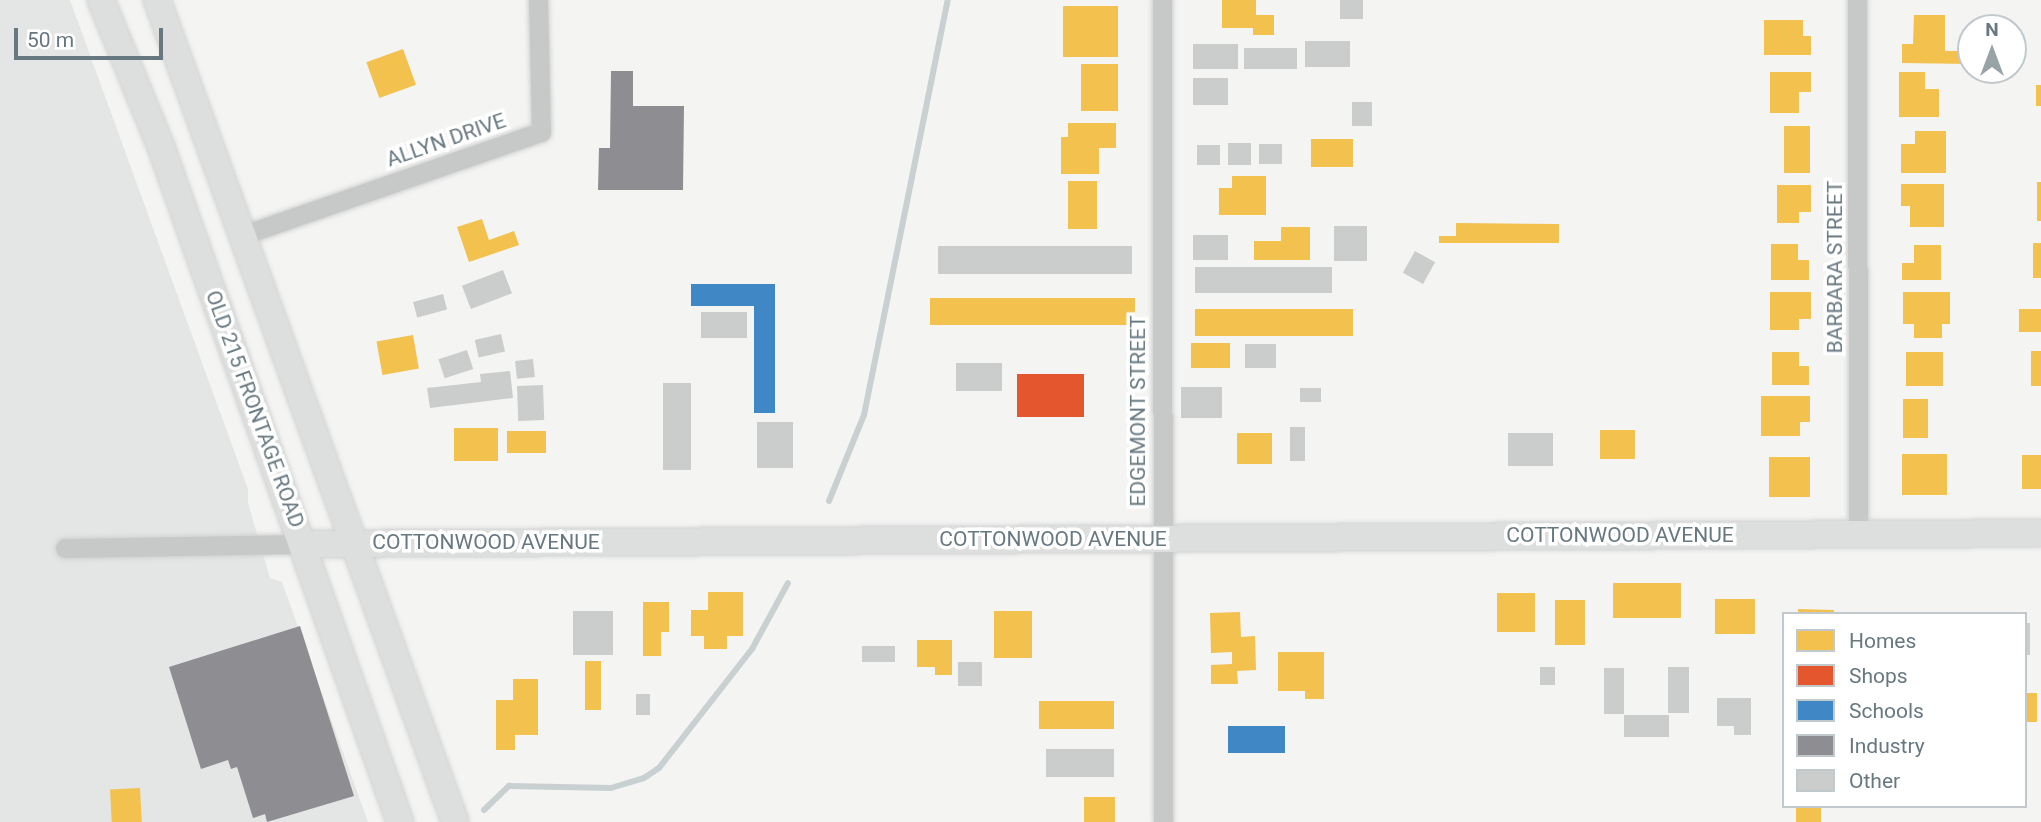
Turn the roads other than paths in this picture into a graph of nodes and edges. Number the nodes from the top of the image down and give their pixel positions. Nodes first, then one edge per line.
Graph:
1 (101, 0) edge
2 (158, 0) edge
3 (538, 0) edge
4 (1162, 0) edge
5 (1857, 0) edge
6 (243, 235) junction
7 (1858, 533) junction
8 (2041, 533) edge
9 (1161, 538) junction
10 (352, 543) junction
11 (304, 544) junction
12 (65, 548) dead end
13 (400, 822) edge
14 (455, 822) edge
15 (1163, 822) edge

1 - 11 street, OLD 215 FRONTAGE ROAD
2 - 6 street
3 - 6 street, ALLYN DRIVE
4 - 9 street, EDGEMONT STREET
5 - 7 street, BARBARA STREET
6 - 10 street
7 - 8 street, COTTONWOOD AVENUE
7 - 9 street, COTTONWOOD AVENUE
9 - 10 street, COTTONWOOD AVENUE
9 - 15 street, EDGEMONT STREET
10 - 11 street, COTTONWOOD AVENUE
10 - 14 street
11 - 12 street, COTTONWOOD AVENUE
11 - 13 street, OLD 215 FRONTAGE ROAD

